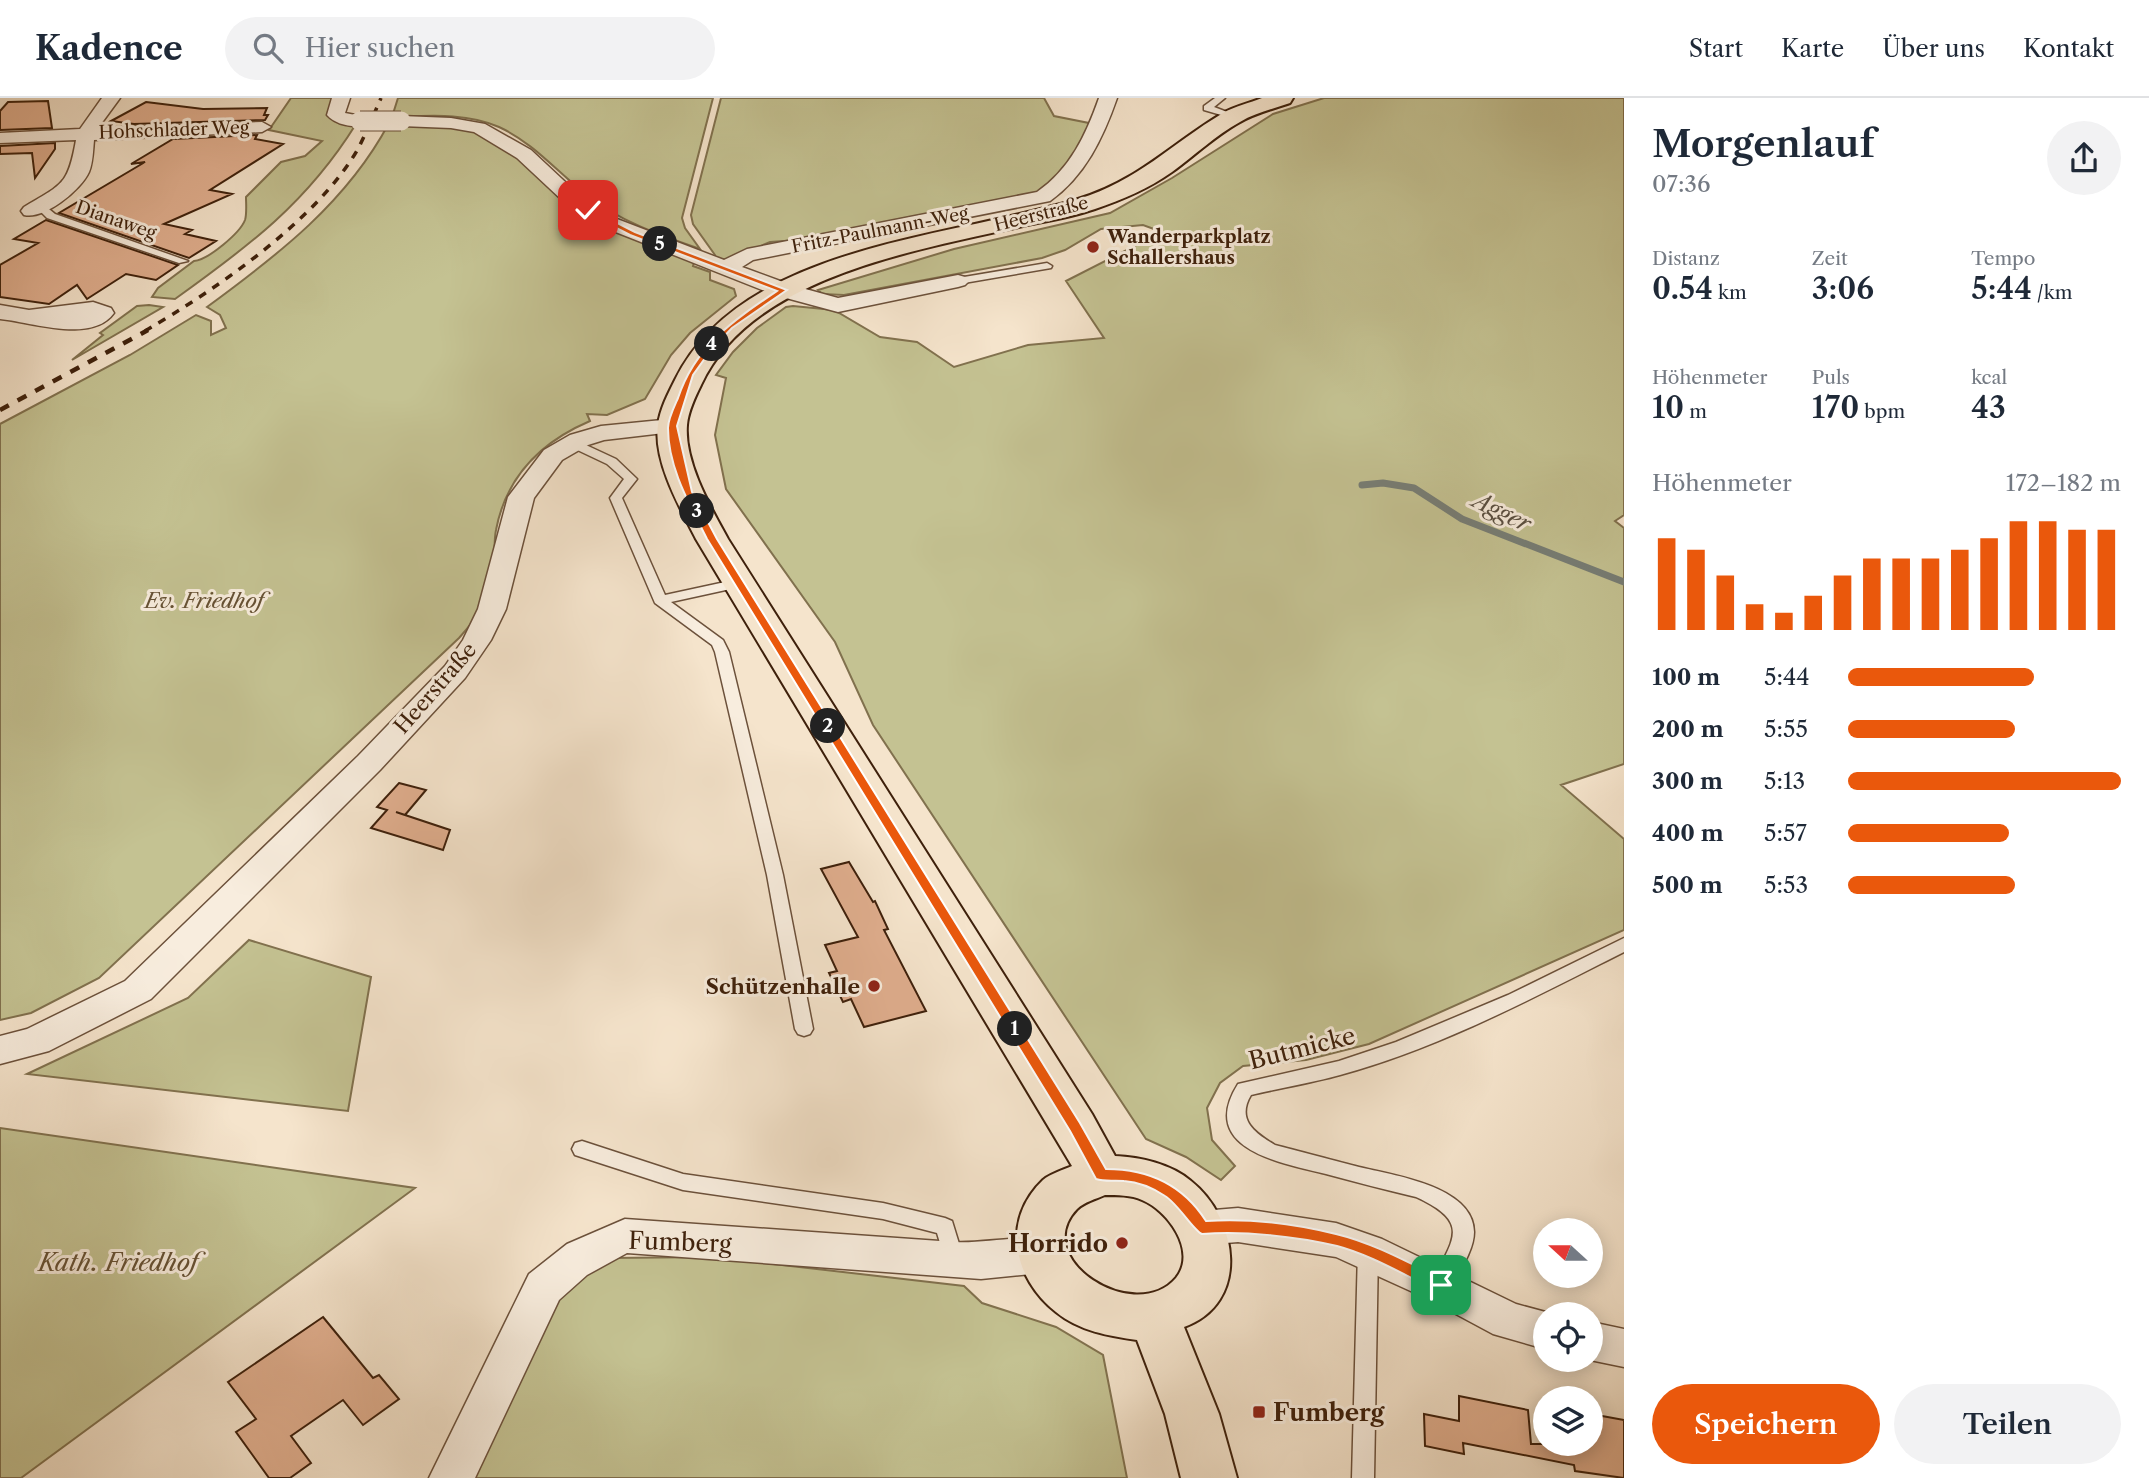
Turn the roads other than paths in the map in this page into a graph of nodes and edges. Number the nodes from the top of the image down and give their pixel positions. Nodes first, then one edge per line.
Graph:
1 (111, 98) edge
2 (341, 98) edge
3 (1108, 98) edge
4 (1282, 98) edge
5 (1226, 108) edge
6 (262, 128) dead end
7 (86, 133) junction
8 (0, 138) edge
9 (36, 209) joint
10 (183, 261) dead end
11 (1047, 266) dead end
12 (724, 268) junction
13 (958, 281) joint
14 (783, 290) junction
15 (0, 312) edge
16 (31, 316) dead end
17 (672, 426) junction
18 (573, 443) junction
19 (739, 583) junction
20 (660, 600) junction
21 (1624, 944) edge
22 (804, 1029) dead end
23 (0, 1050) edge
24 (582, 1149) dead end
25 (1101, 1175) junction
26 (1202, 1228) junction
27 (1368, 1251) junction
28 (1042, 1255) junction
29 (954, 1260) junction
30 (1441, 1285) junction
31 (1154, 1315) junction
32 (1533, 1327) edge
33 (1603, 1344) edge
34 (1624, 1348) edge
35 (452, 1478) edge
36 (1209, 1478) edge
37 (1363, 1478) edge

1 - 7 street, Hohschlader Weg
2 - 12 street, bridge
3 - 12 street, Fritz-Paulmann-Weg
4 - 5 main road, Heerstraße
5 - 14 main road, Heerstraße
6 - 7 street, Hohschlader Weg
7 - 8 street, Hohschlader Weg
7 - 9 street, Hohschlader Weg
9 - 10 lane, Dianaweg
11 - 13 lane
12 - 14 street
13 - 14 street
14 - 17 main road, Heerstraße
15 - 16 street
17 - 18 street, Heerstraße
17 - 19 main road
18 - 20 lane
18 - 23 street, Heerstraße
19 - 20 lane
19 - 25 main road
20 - 22 lane
21 - 30 lane, Butmicke
24 - 29 lane
25 - 26 main road
25 - 28 main road
26 - 27 street
26 - 31 main road
27 - 30 street
27 - 37 lane
28 - 29 street, Fumberg
28 - 31 main road
29 - 35 street, Fumberg
30 - 32 street
31 - 36 main road
33 - 34 street

